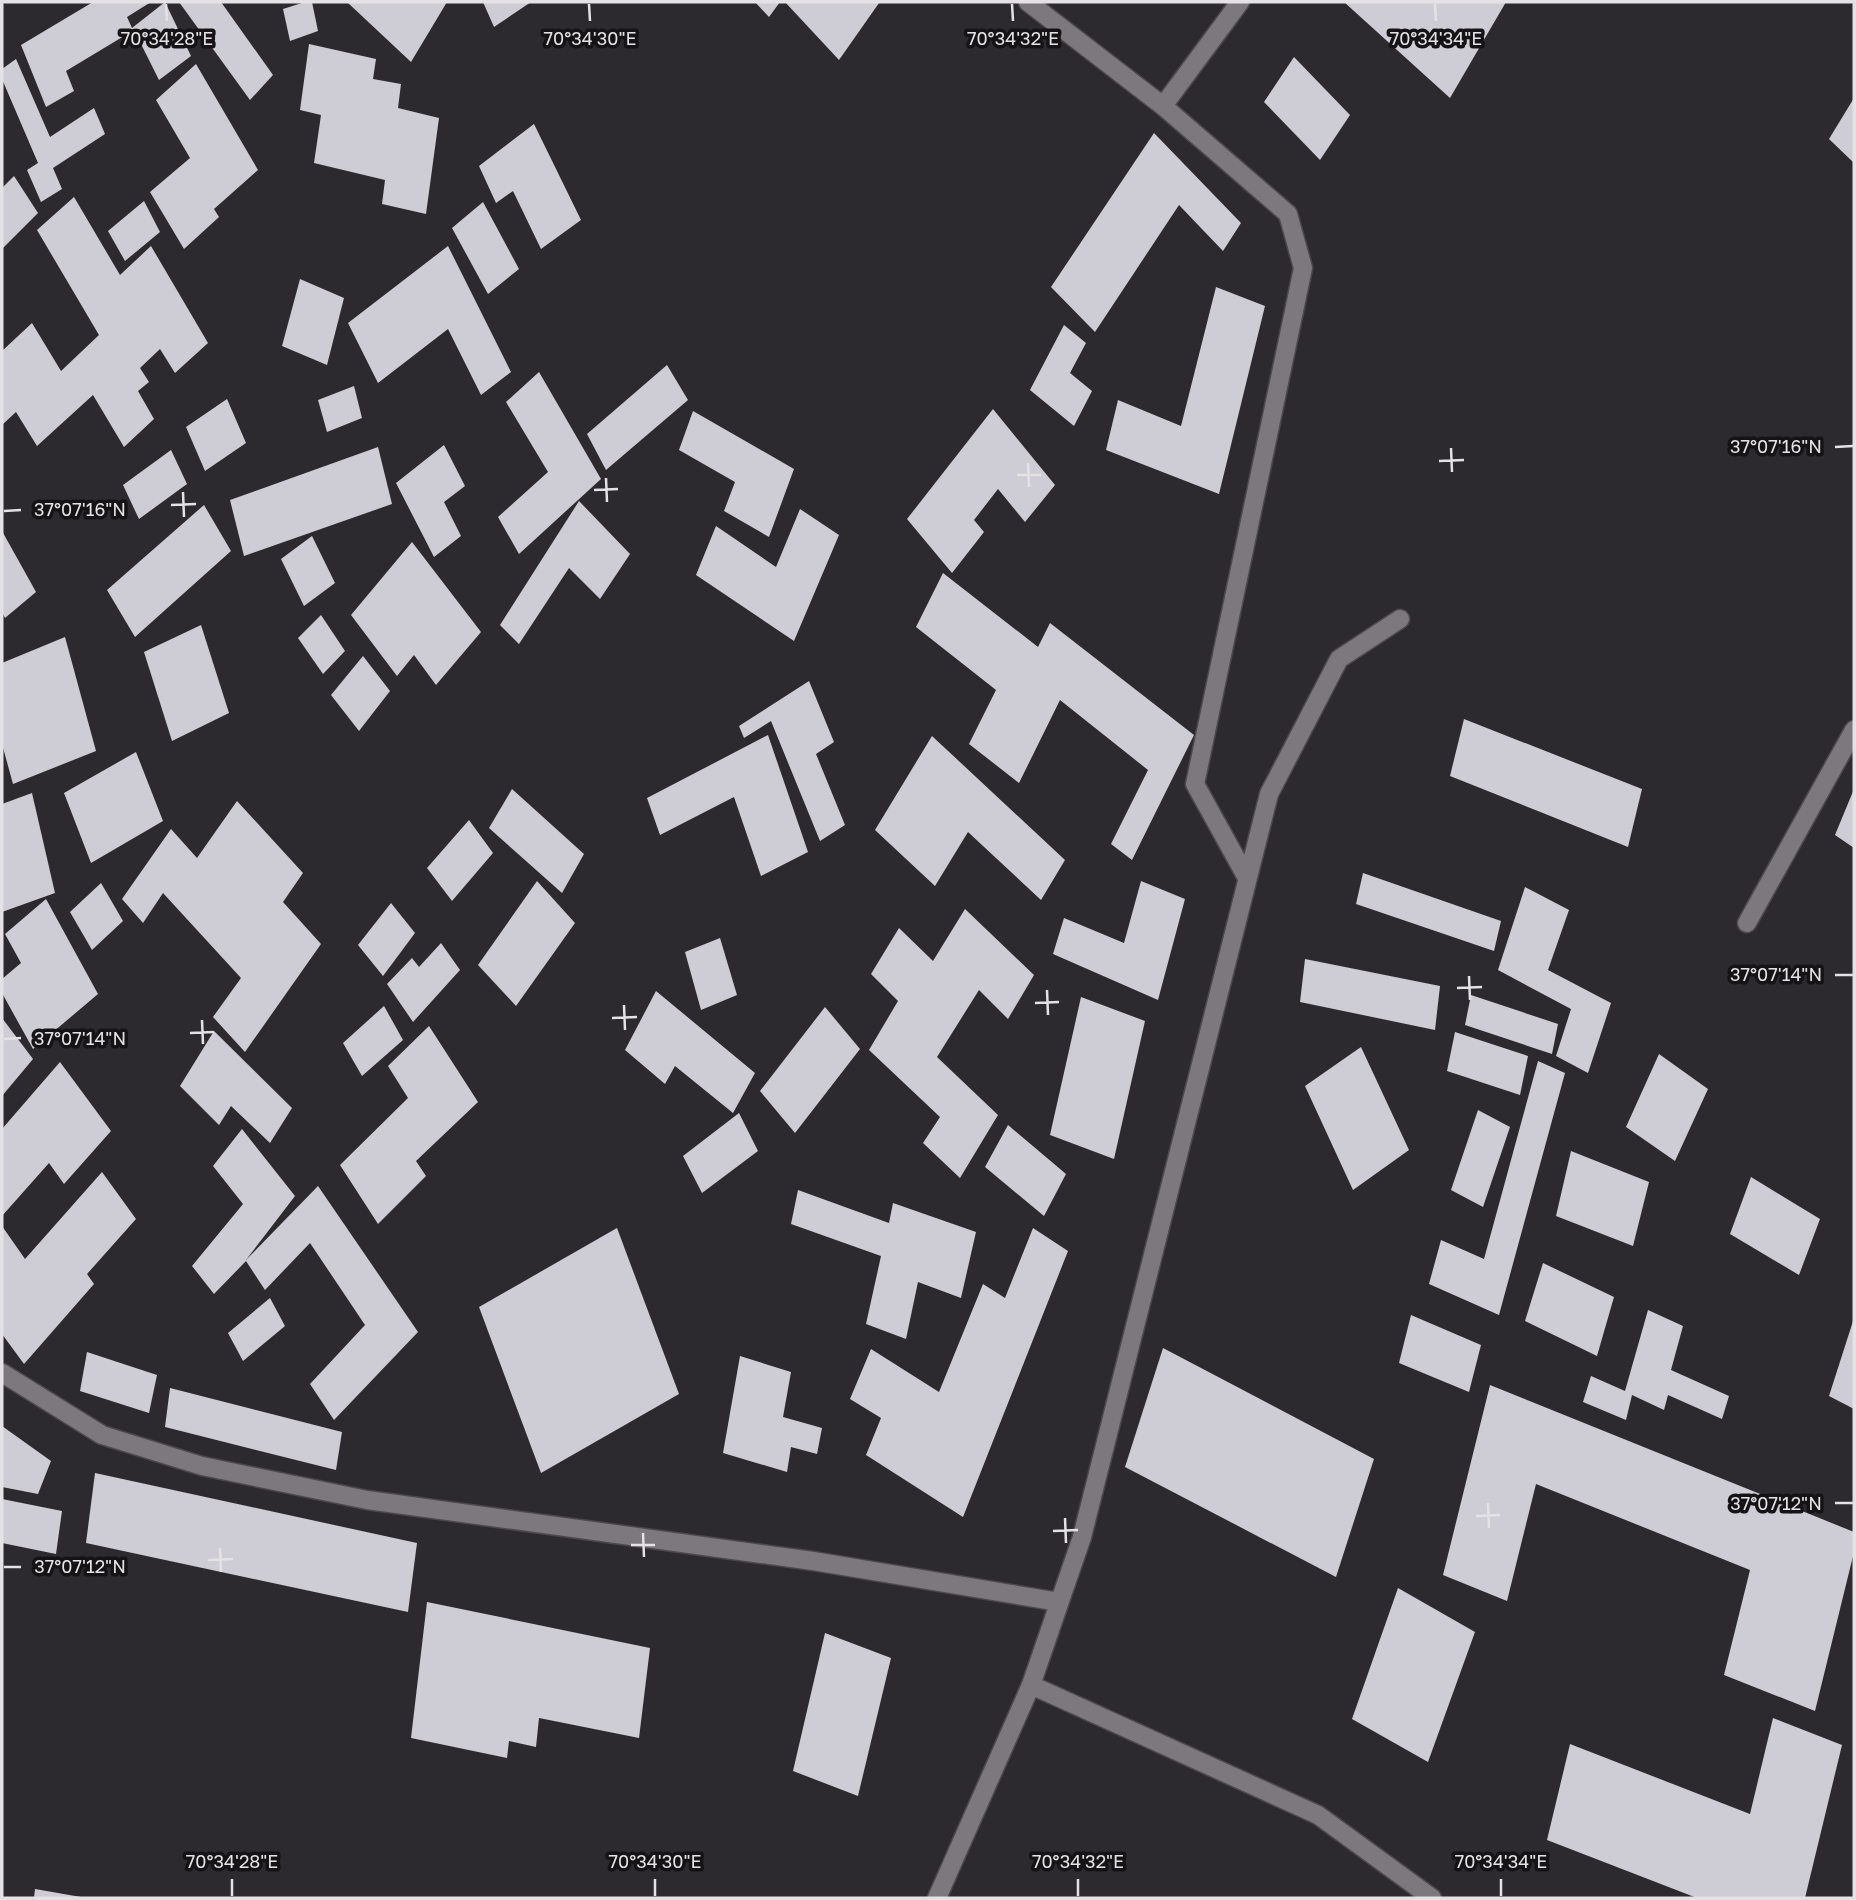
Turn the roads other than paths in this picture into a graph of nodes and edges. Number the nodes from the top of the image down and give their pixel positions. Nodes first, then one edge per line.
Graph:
1 (1028, 2) edge
2 (1240, 2) edge
3 (1163, 106) junction
4 (1400, 619) dead end
5 (1854, 730) edge
6 (1247, 878) junction
7 (1747, 923) dead end
8 (2, 1373) edge
9 (1059, 1602) junction
10 (1031, 1685) junction
11 (937, 1898) edge
12 (1432, 1898) edge

1 - 3 street
2 - 3 street
3 - 6 street
4 - 6 street
5 - 7 street
6 - 9 street
8 - 9 street
9 - 10 street
10 - 11 street
10 - 12 street

